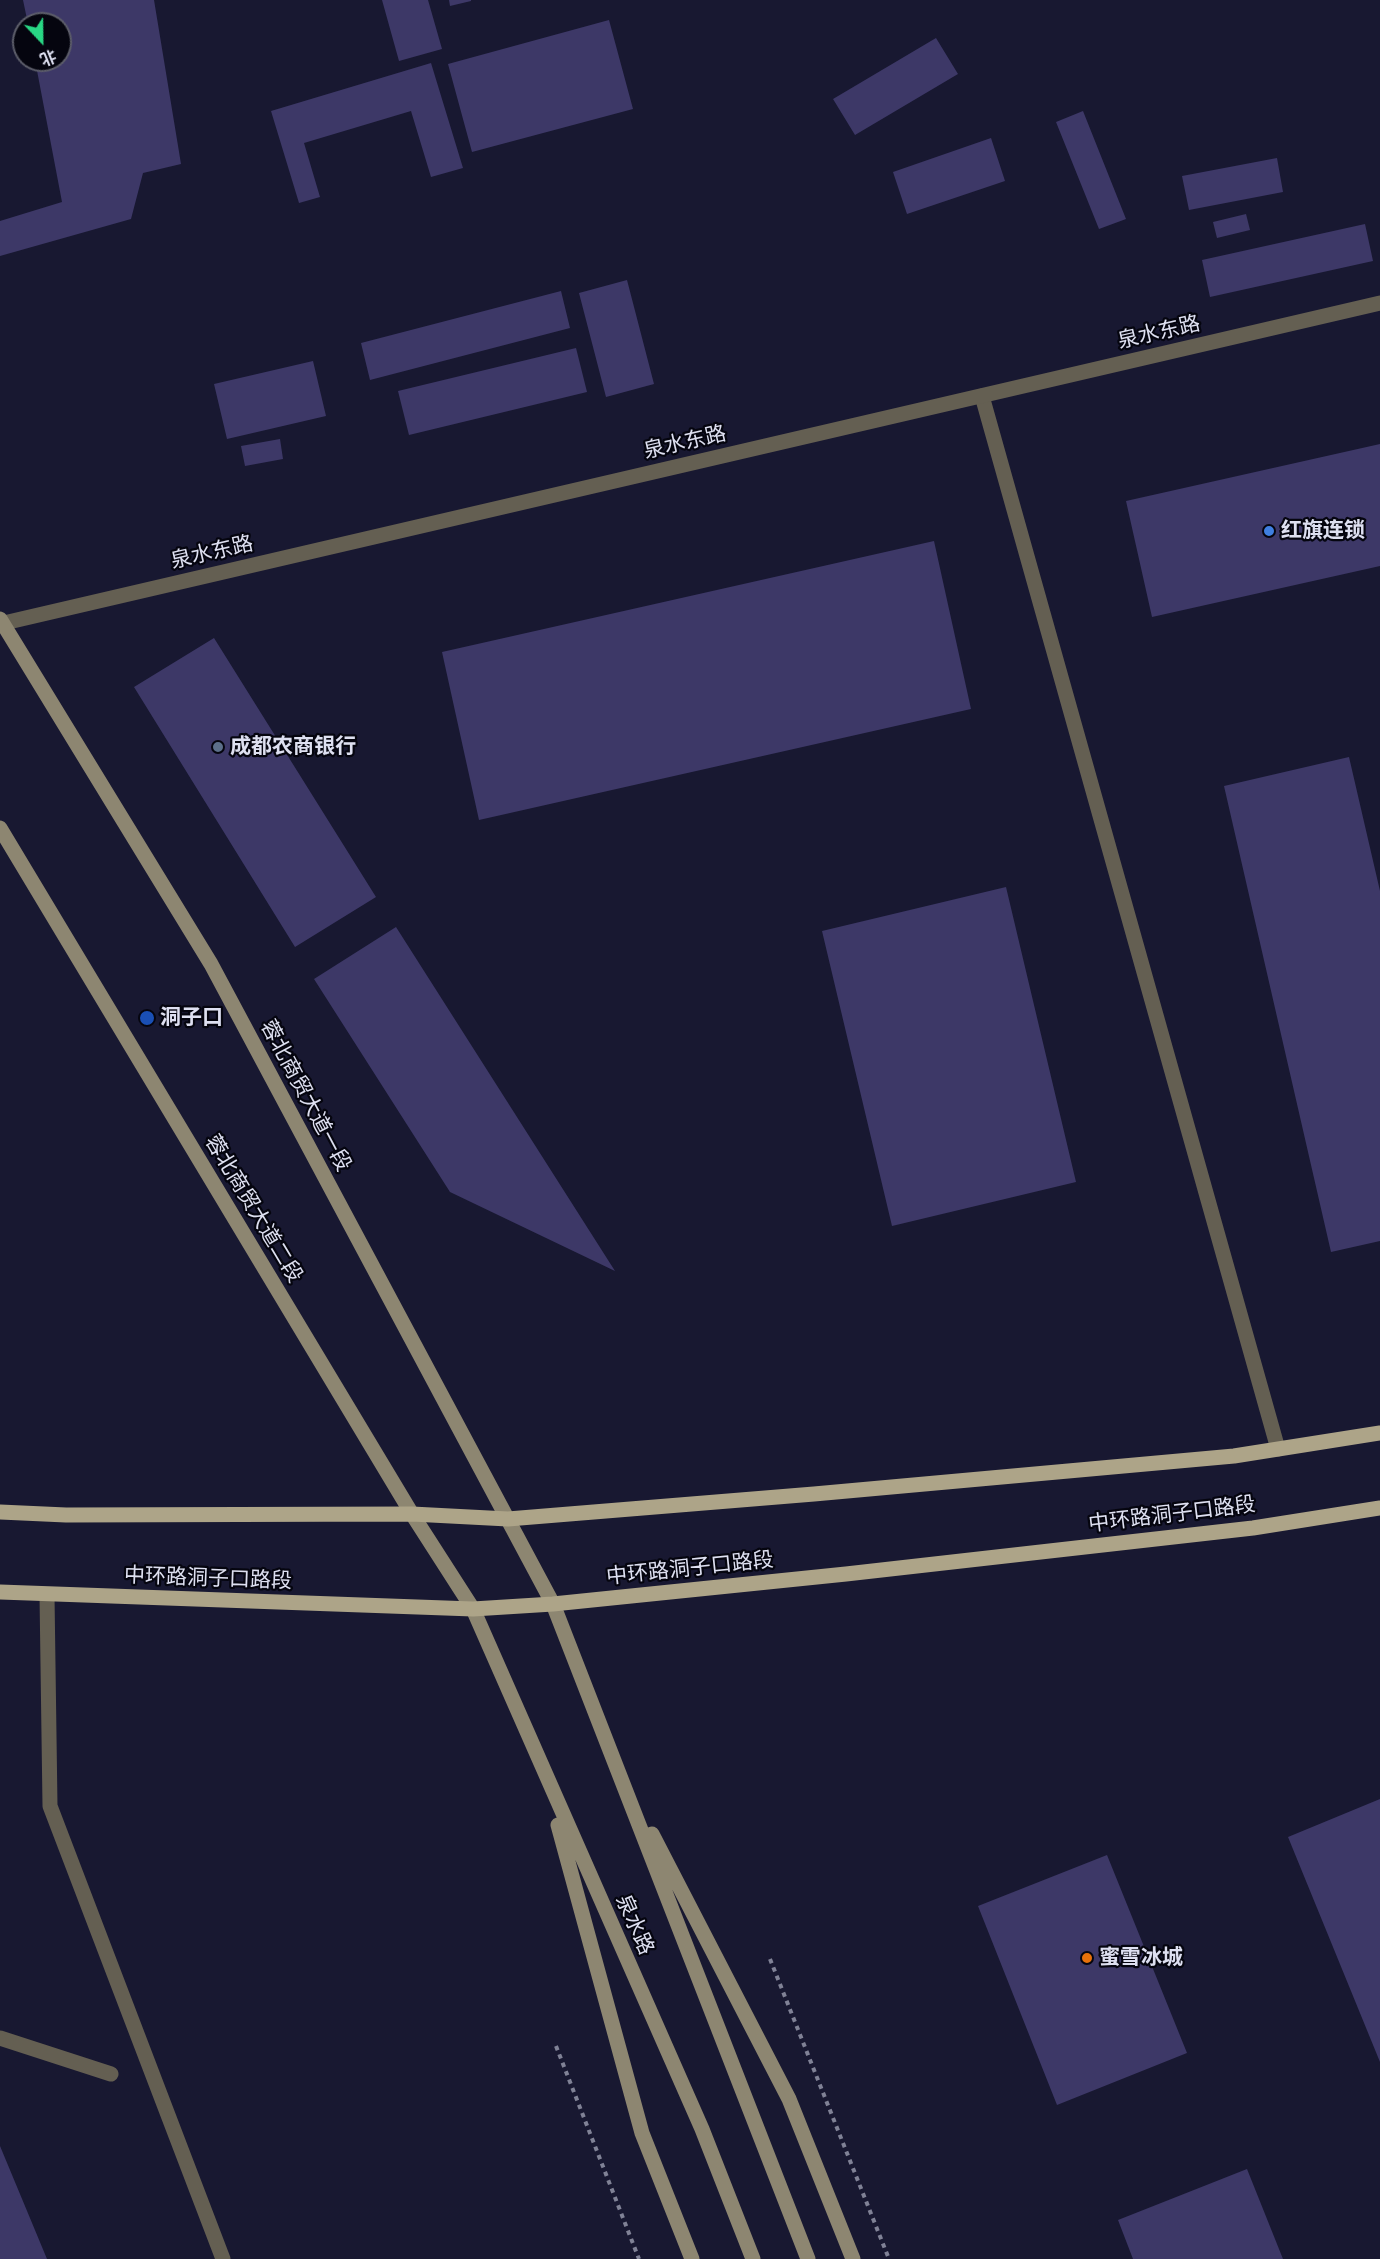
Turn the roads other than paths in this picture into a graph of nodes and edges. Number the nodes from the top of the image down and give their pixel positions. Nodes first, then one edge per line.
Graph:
1 (1380, 303) edge
2 (982, 396) junction
3 (1, 622) edge
4 (0, 828) edge
5 (1380, 1433) edge
6 (1278, 1449) junction
7 (1380, 1508) edge
8 (0, 1512) edge
9 (412, 1514) junction
10 (508, 1519) junction
11 (0, 1592) edge
12 (47, 1594) junction
13 (553, 1604) junction
14 (473, 1609) junction
15 (615, 1763) junction
16 (545, 1776) junction
17 (0, 2038) edge
18 (111, 2074) dead end
19 (223, 2259) edge
20 (692, 2259) edge
21 (753, 2259) edge
22 (808, 2259) edge
23 (853, 2259) edge

1 - 2 street, 泉水东路
2 - 3 street, 泉水东路
2 - 6 street
3 - 10 main road, 蓉北商贸大道一段
4 - 9 main road, 蓉北商贸大道二段
5 - 6 main road
6 - 10 main road
7 - 13 main road, 中环路洞子口路段
8 - 9 main road
9 - 10 main road
9 - 14 main road, 蓉北商贸大道二段
10 - 13 main road, 蓉北商贸大道一段
11 - 12 main road, 中环路洞子口路段
12 - 14 main road, 中环路洞子口路段
12 - 19 street
13 - 14 main road, 中环路洞子口路段
13 - 15 main road, 蓉北商贸大道一段
14 - 16 main road, 泉水路
15 - 22 main road
15 - 23 main road
16 - 20 main road
16 - 21 main road, 泉水路
17 - 18 street

